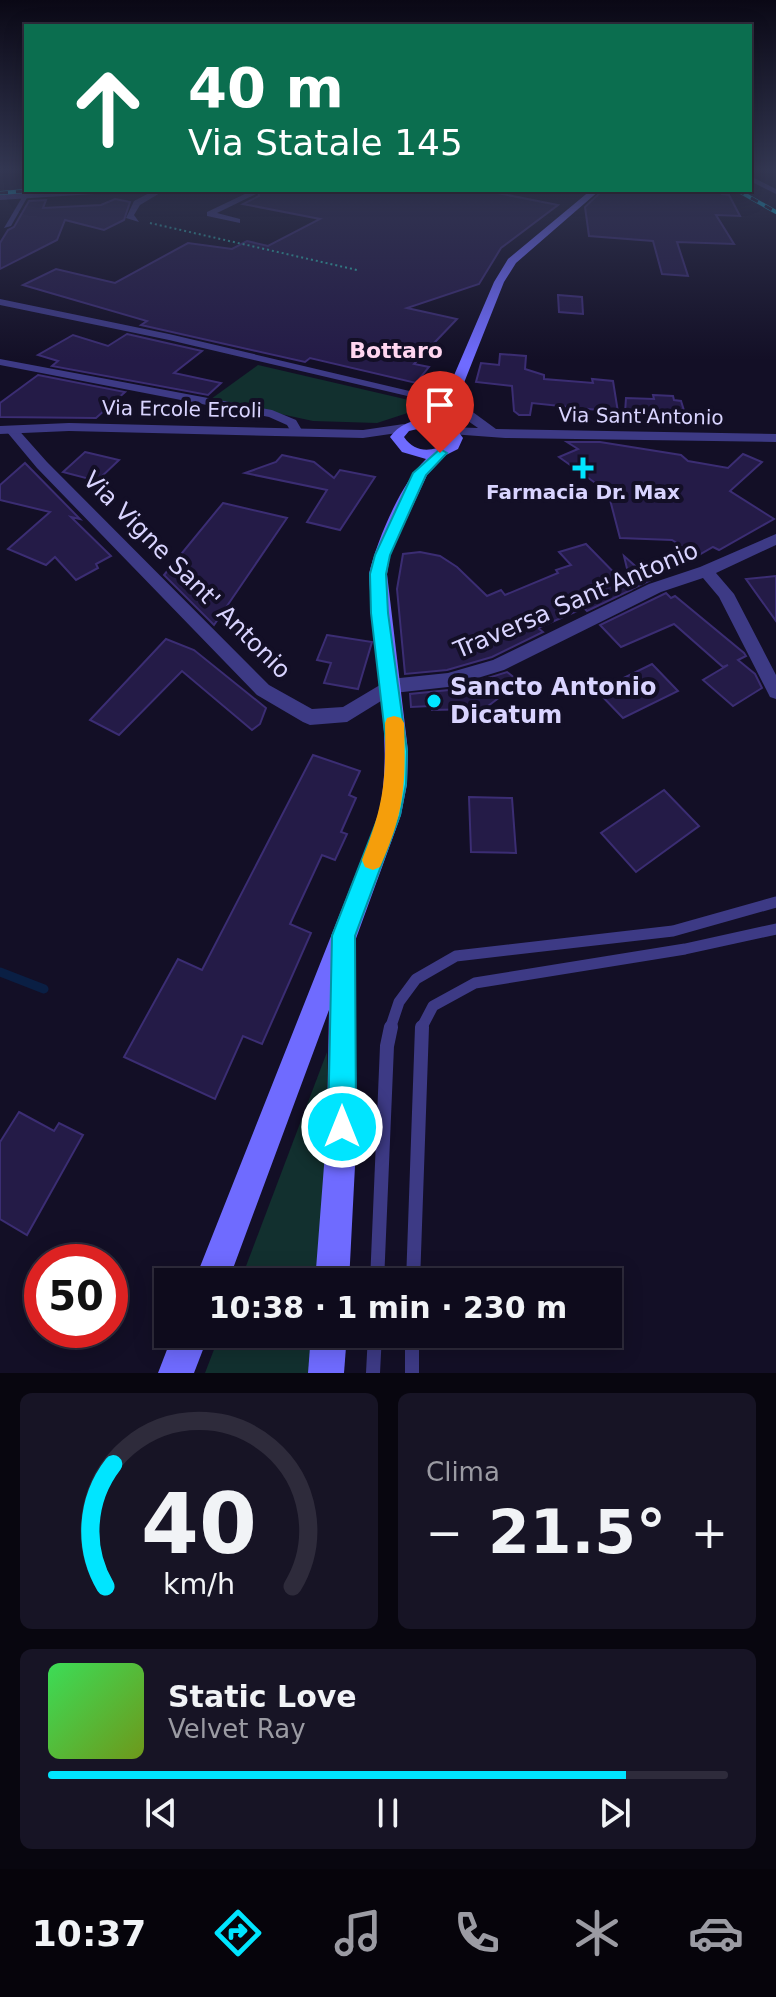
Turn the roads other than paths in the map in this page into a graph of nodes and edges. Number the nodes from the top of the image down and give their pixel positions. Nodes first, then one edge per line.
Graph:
1 (546, 232) edge
2 (0, 302) edge
3 (0, 362) edge
4 (448, 405) junction
5 (421, 422) junction
6 (404, 428) junction
7 (450, 428) junction
8 (6, 430) edge
9 (297, 432) junction
10 (363, 434) junction
11 (505, 434) junction
12 (776, 438) edge
13 (407, 449) junction
14 (447, 450) junction
15 (420, 473) junction
16 (776, 539) edge
17 (706, 571) junction
18 (390, 686) junction
19 (776, 692) edge
20 (776, 902) edge
21 (776, 929) edge
22 (344, 936) junction
23 (216, 1268) edge
24 (333, 1268) edge
25 (378, 1268) edge
26 (413, 1268) edge
27 (186, 1348) edge
28 (328, 1348) edge
29 (374, 1348) edge
30 (412, 1348) edge
31 (176, 1373) edge
32 (326, 1373) edge
33 (373, 1373) edge
34 (412, 1373) edge

1 - 4 main road
2 - 4 street
3 - 9 street
4 - 5 main road
4 - 7 main road
4 - 11 street
5 - 6 main road
5 - 7 main road
6 - 10 street, Via Ercole Ercoli
6 - 13 main road
7 - 11 street, Via Sant'Antonio
7 - 14 main road
8 - 9 street, Via Ercole Ercoli
8 - 18 street, Via Vigne Sant' Antonio
9 - 10 street, Via Ercole Ercoli
10 - 13 street, Via Ercole Ercoli
11 - 12 street, Via Sant'Antonio
11 - 14 street, Via Sant'Antonio
13 - 14 main road
13 - 15 main road
14 - 15 main road
15 - 18 main road
16 - 17 street, Traversa Sant'Antonio
17 - 18 street, Traversa Sant'Antonio
17 - 19 street
18 - 22 main road
20 - 25 lane
21 - 26 lane
22 - 23 main road
22 - 24 main road
27 - 31 main road
28 - 32 main road
29 - 33 lane
30 - 34 lane

